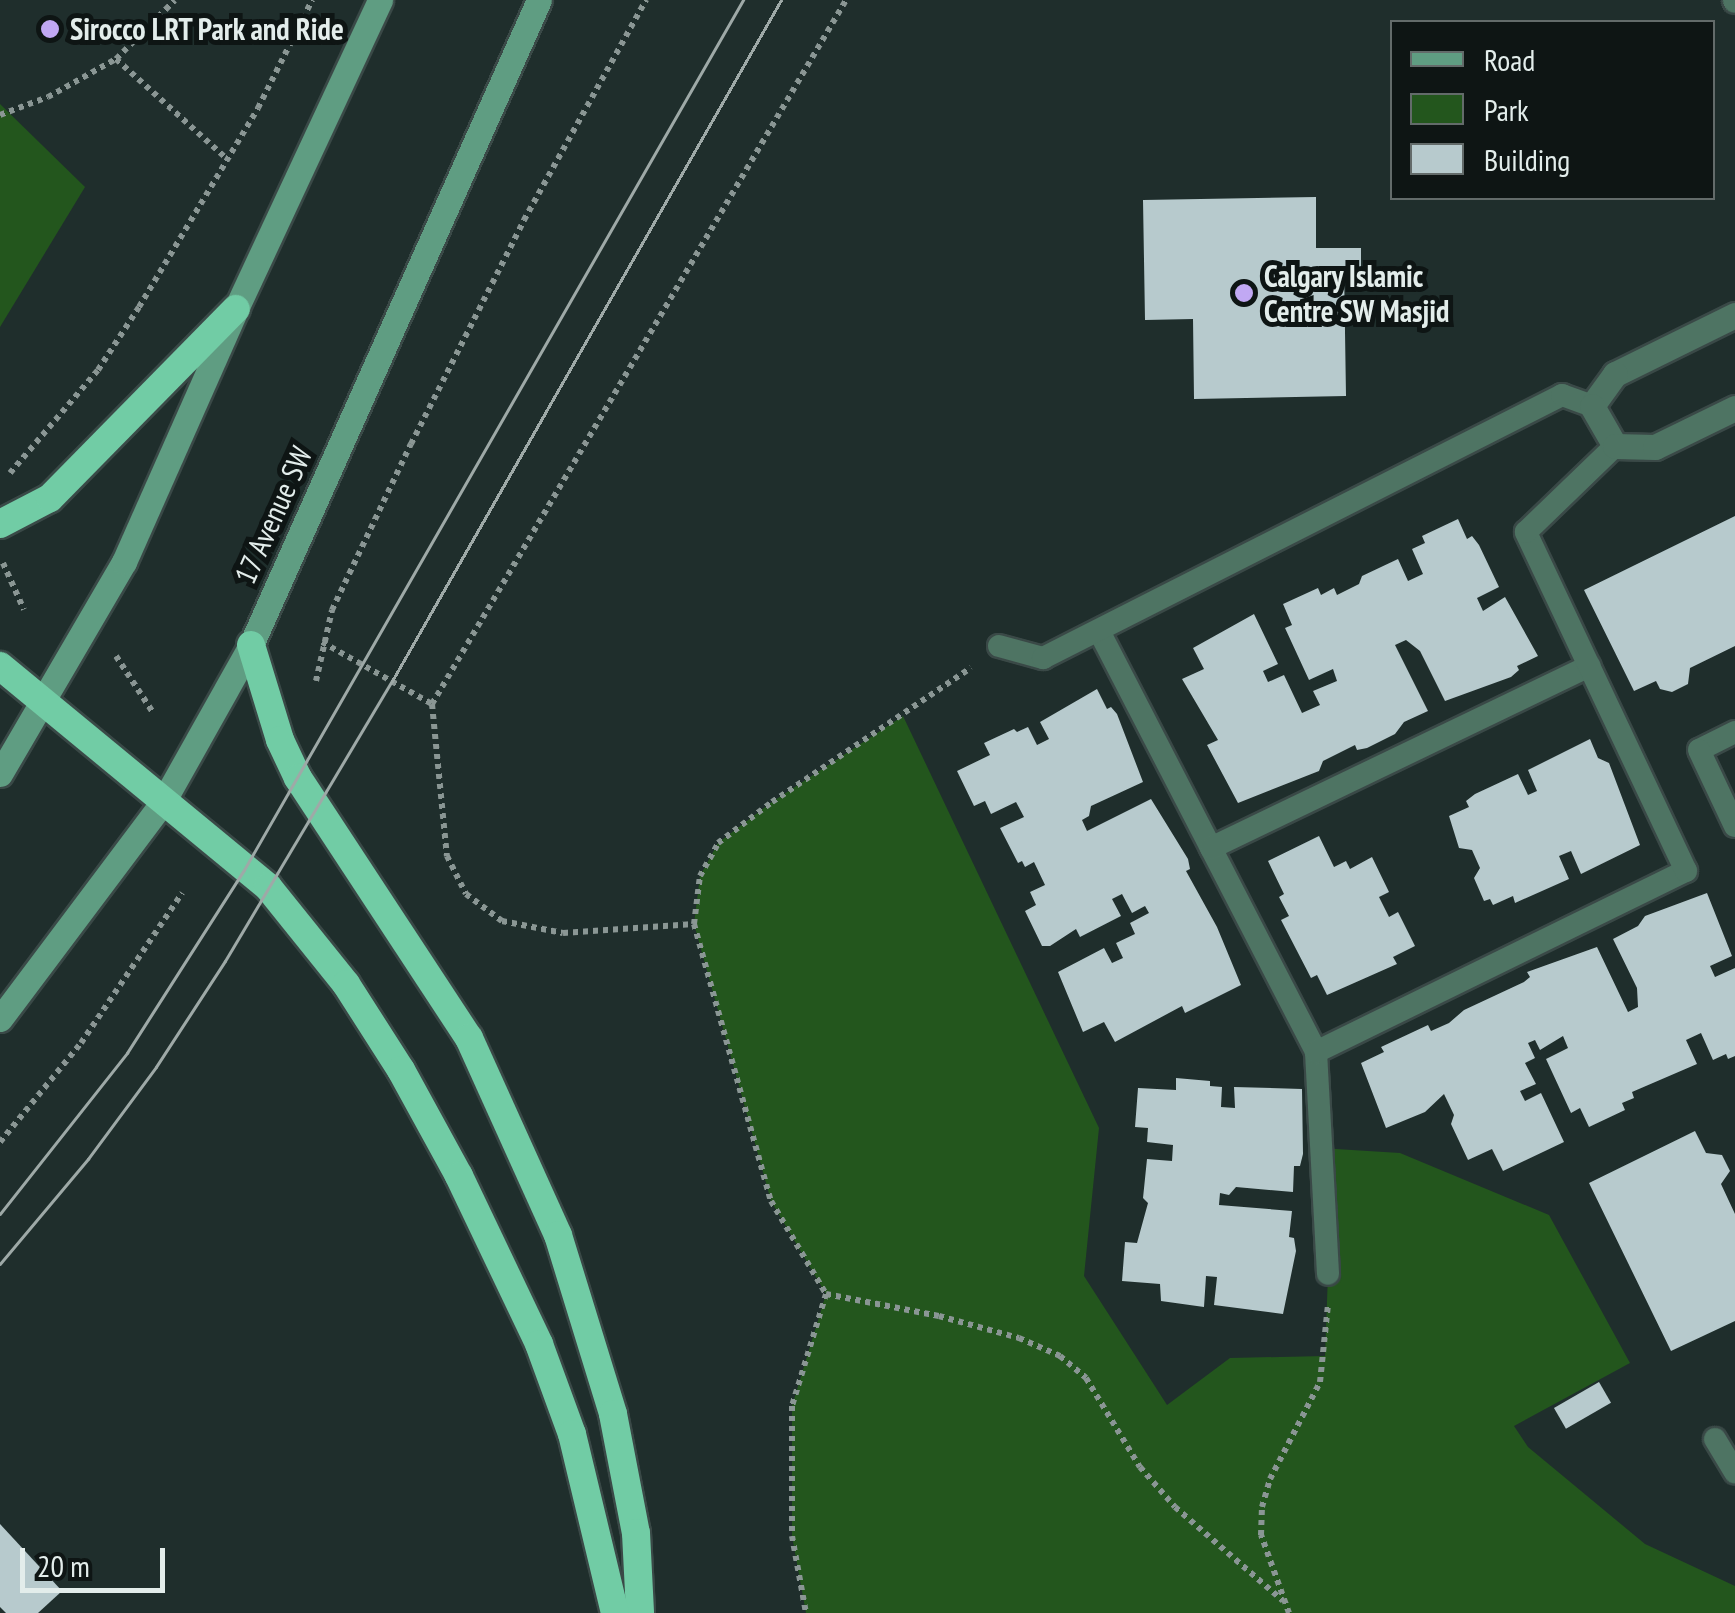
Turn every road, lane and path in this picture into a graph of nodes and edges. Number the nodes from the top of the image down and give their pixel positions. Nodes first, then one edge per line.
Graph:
1 (174, 0) edge
2 (312, 0) edge
3 (380, 0) edge
4 (539, 0) edge
5 (646, 0) edge
6 (846, 0) edge
7 (116, 60) junction
8 (0, 115) edge
9 (225, 157) junction
10 (236, 308) junction
11 (1735, 315) edge
12 (1592, 406) junction
13 (1735, 408) edge
14 (1615, 446) junction
15 (0, 480) edge
16 (0, 524) edge
17 (0, 557) edge
18 (24, 610) dead end
19 (1099, 631) junction
20 (322, 642) junction
21 (251, 646) junction
22 (999, 646) joint
23 (116, 656) dead end
24 (0, 666) edge
25 (1590, 666) junction
26 (316, 681) dead end
27 (45, 704) junction
28 (432, 704) junction
29 (154, 714) dead end
30 (1735, 732) edge
31 (0, 774) edge
32 (162, 802) junction
33 (1735, 826) edge
34 (1211, 848) junction
35 (182, 893) dead end
36 (694, 924) junction
37 (0, 1019) edge
38 (1316, 1052) junction
39 (0, 1142) edge
40 (1328, 1274) joint
41 (826, 1294) junction
42 (1715, 1439) dead end
43 (1735, 1472) edge
44 (1283, 1601) junction
45 (615, 1613) edge
46 (640, 1613) edge
47 (806, 1613) edge
48 (1289, 1613) edge

1 - 7 path
2 - 9 path
3 - 10 main road
4 - 21 main road, 17 Avenue SW
5 - 20 path
6 - 28 path
7 - 8 path
7 - 9 path
9 - 15 path
10 - 16 highway
10 - 27 main road
11 - 12 street
12 - 14 street
12 - 19 lane
13 - 14 street
14 - 25 lane
17 - 18 path
19 - 22 lane
19 - 34 lane
20 - 26 path
20 - 28 path
21 - 32 main road, 17 Avenue SW
21 - 46 highway
22 - 36 path
23 - 29 path
24 - 27 highway
25 - 34 lane
25 - 38 lane
27 - 31 main road
27 - 32 highway
28 - 36 path
30 - 33 lane
32 - 37 main road, 17 Avenue SW
32 - 45 highway
34 - 38 lane
35 - 39 path
36 - 41 path
38 - 40 lane
40 - 44 path
41 - 44 path
41 - 47 path
42 - 43 lane
44 - 48 path

